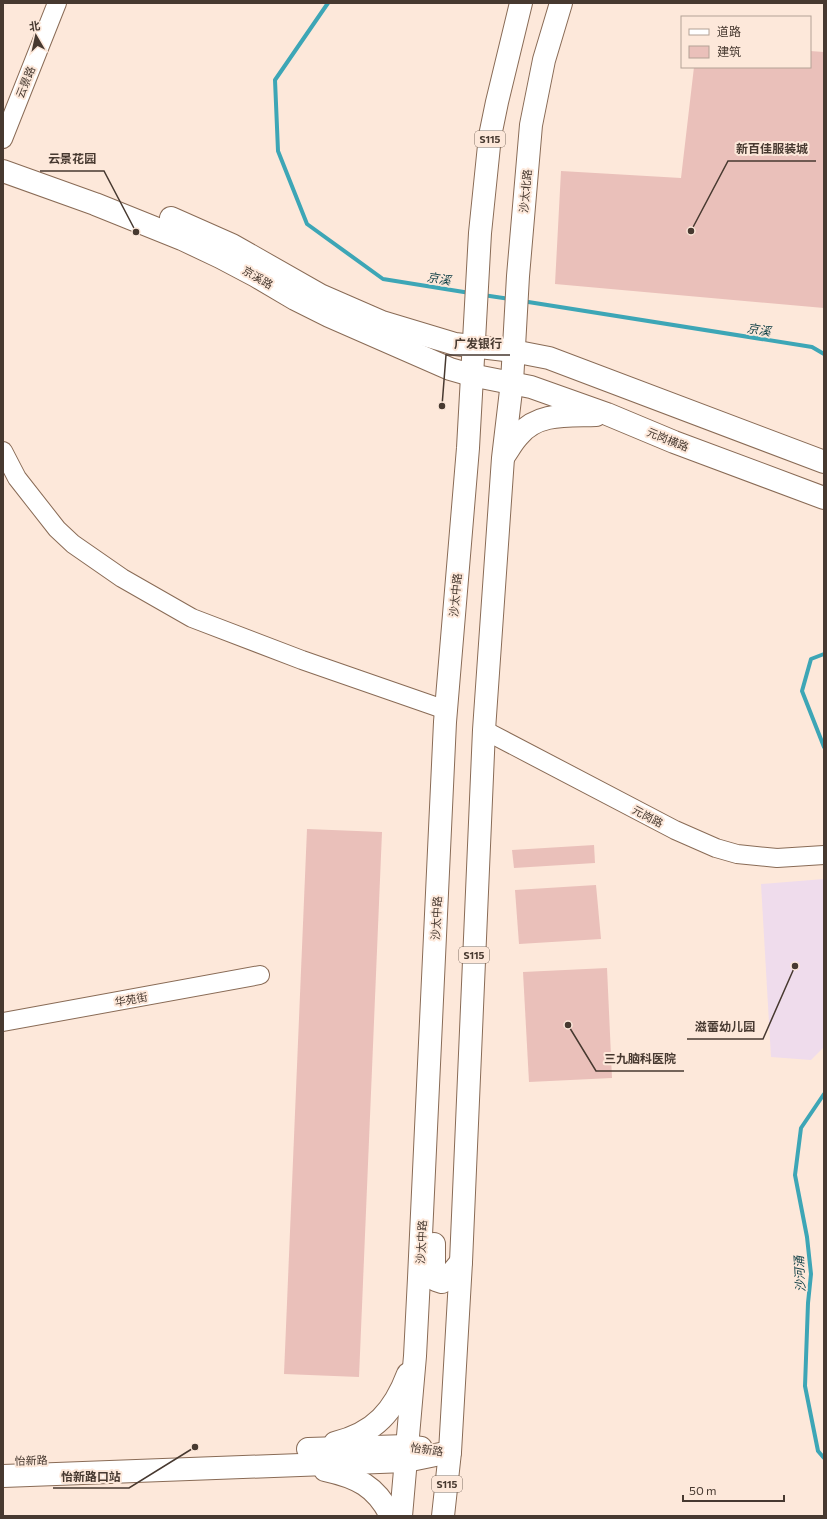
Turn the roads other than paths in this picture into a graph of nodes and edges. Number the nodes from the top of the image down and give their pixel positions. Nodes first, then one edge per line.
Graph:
1 (57, 3) edge
2 (521, 3) edge
3 (561, 3) edge
4 (3, 139) edge
5 (3, 155) edge
6 (3, 171) edge
7 (473, 346) junction
8 (513, 351) junction
9 (471, 375) junction
10 (512, 382) junction
11 (607, 414) junction
12 (720, 423) junction
13 (674, 442) junction
14 (3, 451) edge
15 (503, 458) junction
16 (824, 462) edge
17 (824, 498) edge
18 (446, 710) junction
19 (484, 730) junction
20 (824, 855) edge
21 (260, 975) dead end
22 (3, 1022) edge
23 (423, 1204) junction
24 (461, 1262) junction
25 (415, 1356) junction
26 (450, 1452) junction
27 (407, 1454) junction
28 (303, 1457) junction
29 (3, 1462) edge
30 (3, 1476) edge
31 (390, 1516) edge
32 (401, 1516) edge
33 (443, 1516) edge

1 - 4 street, 云景路
2 - 7 main road, S115
3 - 8 main road, 沙太北路 / S115
5 - 7 main road, 京溪路
6 - 9 main road, 京溪路
7 - 8 main road, 京溪路
7 - 9 main road
8 - 10 main road, 沙太北路 / S115
8 - 12 main road
9 - 10 main road, 京溪路
9 - 18 main road, 沙太中路
10 - 11 main road, 元岗横路
10 - 15 main road, S115
11 - 13 main road, 元岗横路
11 - 15 main road
12 - 13 main road
12 - 16 main road
13 - 17 main road, 元岗横路
14 - 18 street
15 - 19 main road, S115
18 - 23 main road, 沙太中路
19 - 20 street, 元岗路
19 - 24 main road, S115
21 - 22 street, 华苑街
23 - 24 main road
23 - 25 main road, 沙太中路
24 - 26 main road, S115
25 - 27 main road, 沙太中路
25 - 28 main road
26 - 27 main road, 怡新路
26 - 33 main road, S115
27 - 28 main road, 怡新路
27 - 32 main road, 沙太中路
28 - 29 main road, 怡新路
28 - 30 main road, 怡新路
28 - 31 main road

